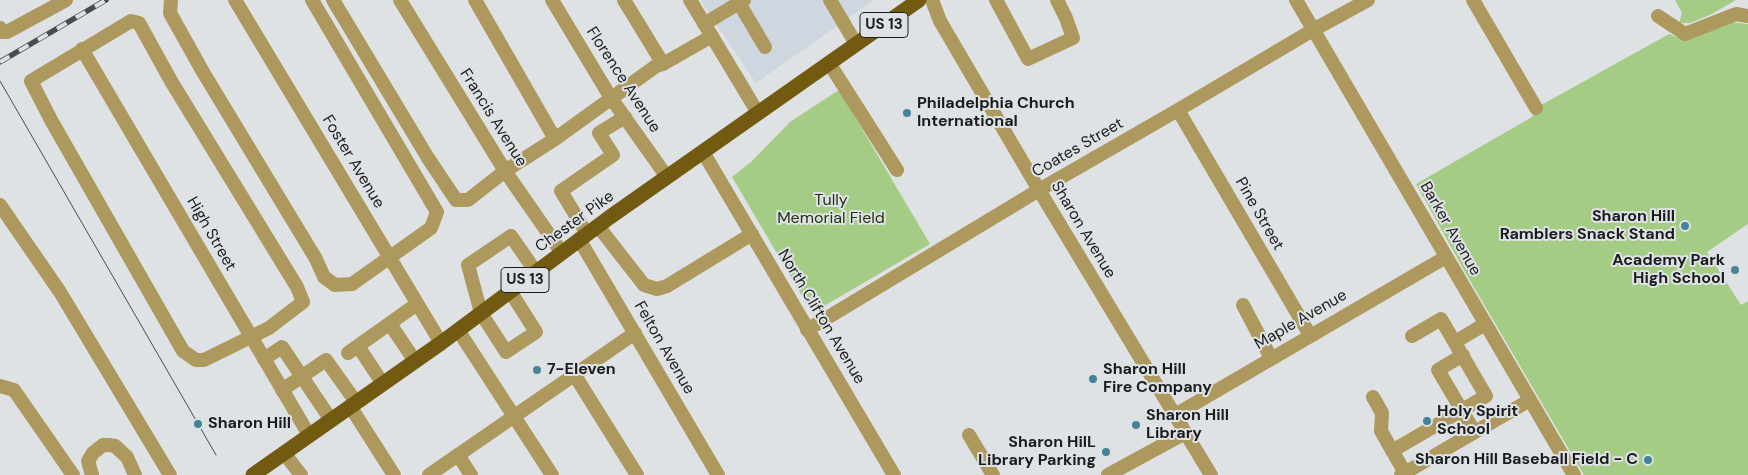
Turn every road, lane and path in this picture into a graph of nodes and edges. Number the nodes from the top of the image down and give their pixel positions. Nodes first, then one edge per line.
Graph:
1 (171, 0) edge
2 (235, 0) edge
3 (312, 0) edge
4 (333, 0) edge
5 (400, 0) edge
6 (476, 0) edge
7 (552, 0) edge
8 (624, 0) edge
9 (690, 0) edge
10 (830, 0) edge
11 (919, 0) edge
12 (932, 0) edge
13 (996, 0) edge
14 (1057, 0) edge
15 (1296, 0) edge
16 (1368, 0) edge
17 (1473, 0) edge
18 (59, 2) edge
19 (741, 2) edge
20 (1658, 16) dead end
21 (1748, 16) edge
22 (704, 24) junction
23 (0, 28) edge
24 (1313, 30) junction
25 (712, 36) junction
26 (856, 44) junction
27 (765, 47) dead end
28 (82, 49) junction
29 (829, 63) junction
30 (663, 64) junction
31 (612, 98) junction
32 (1536, 108) dead end
33 (1178, 110) junction
34 (758, 113) junction
35 (624, 117) junction
36 (555, 139) junction
37 (703, 152) junction
38 (897, 170) dead end
39 (505, 171) junction
40 (667, 177) junction
41 (1039, 190) junction
42 (0, 205) edge
43 (588, 233) junction
44 (752, 234) junction
45 (562, 253) junction
46 (1446, 257) junction
47 (390, 258) junction
48 (536, 272) junction
49 (510, 291) junction
50 (417, 304) junction
51 (1243, 305) dead end
52 (481, 312) junction
53 (390, 324) junction
54 (1485, 324) junction
55 (458, 330) junction
56 (808, 330) junction
57 (635, 334) junction
58 (1310, 335) junction
59 (251, 336) junction
60 (1412, 336) dead end
61 (1455, 342) junction
62 (441, 343) junction
63 (1463, 356) junction
64 (1271, 358) junction
65 (264, 359) junction
66 (415, 361) junction
67 (574, 374) junction
68 (301, 377) junction
69 (383, 384) junction
70 (0, 386) edge
71 (282, 390) junction
72 (1373, 397) dead end
73 (1530, 400) junction
74 (353, 404) junction
75 (1462, 410) junction
76 (1175, 415) junction
77 (514, 416) junction
78 (331, 420) junction
79 (1474, 432) junction
80 (1186, 433) junction
81 (969, 435) dead end
82 (309, 436) junction
83 (1392, 451) junction
84 (284, 453) junction
85 (458, 454) junction
86 (1403, 474) edge
87 (73, 475) edge
88 (92, 475) edge
89 (135, 475) edge
90 (170, 475) edge
91 (253, 475) edge
92 (301, 475) edge
93 (394, 475) edge
94 (429, 475) edge
95 (472, 475) edge
96 (552, 475) edge
97 (637, 475) edge
98 (718, 475) edge
99 (894, 475) edge
100 (993, 475) edge
101 (1108, 475) edge
102 (1210, 475) edge
103 (1574, 475) edge

1 - 47 street
2 - 47 street, Foster Avenue
3 - 47 street
4 - 39 street
5 - 39 street, Francis Avenue
6 - 36 street
7 - 31 street, Florence Avenue
8 - 30 street
9 - 22 street
10 - 26 street
11 - 26 main road, Chester Pike / US 13
12 - 41 street, Sharon Avenue
13 - 14 street
15 - 24 street, Barker Avenue
16 - 24 street, Coates Street
17 - 32 street
18 - 23 street
19 - 22 street
19 - 27 street
20 - 21 street
22 - 25 street
24 - 33 street, Coates Street
24 - 46 street, Barker Avenue
25 - 30 street
25 - 34 street
26 - 29 main road, Chester Pike / US 13
28 - 59 street, High Street
28 - 59 street
28 - 59 street
29 - 34 main road, Chester Pike / US 13
29 - 38 street
30 - 31 street
31 - 35 street, Florence Avenue
31 - 36 street
33 - 41 street, Coates Street
33 - 58 street, Pine Street
34 - 37 main road, Chester Pike / US 13
35 - 40 street, Florence Avenue
35 - 43 street
36 - 39 street
37 - 40 main road, Chester Pike / US 13
37 - 44 street, North Clifton Avenue
39 - 45 street, Francis Avenue
40 - 43 main road, Chester Pike / US 13
41 - 56 street, Coates Street
41 - 76 street, Sharon Avenue
42 - 90 street
43 - 44 street
43 - 45 main road, Chester Pike / US 13
43 - 57 street, Felton Avenue
44 - 56 street, North Clifton Avenue
45 - 48 main road, Chester Pike / US 13
46 - 54 street, Barker Avenue
46 - 58 street, Maple Avenue
47 - 50 street, Foster Avenue
48 - 49 main road, Chester Pike / US 13
48 - 52 street
49 - 52 main road, Chester Pike / US 13
49 - 52 street
50 - 53 street
50 - 62 street, Foster Avenue
51 - 64 street
52 - 55 main road, Chester Pike / US 13
53 - 66 street
53 - 69 street
54 - 61 street
54 - 73 street, Barker Avenue
55 - 62 main road, Chester Pike / US 13
55 - 77 street
56 - 99 street, North Clifton Avenue
57 - 67 street
57 - 98 street, Felton Avenue
58 - 64 street, Maple Avenue
59 - 65 street, High Street
60 - 61 street
61 - 63 street
62 - 66 main road, Chester Pike / US 13
63 - 75 street
63 - 75 street
64 - 76 street, Maple Avenue
65 - 68 street
65 - 71 street, High Street
66 - 69 main road, Chester Pike / US 13
67 - 77 street
67 - 97 street
68 - 71 street
68 - 74 street
68 - 78 street
69 - 74 main road, Chester Pike / US 13
70 - 87 street
71 - 82 street, High Street
72 - 83 street
73 - 79 street
73 - 103 street, Barker Avenue
74 - 78 main road, Chester Pike / US 13
74 - 93 street
75 - 79 street
75 - 83 street
76 - 80 street, Sharon Avenue
77 - 85 street
77 - 96 street
78 - 82 main road, Chester Pike / US 13
79 - 86 street
80 - 101 street
80 - 102 street, Sharon Avenue
81 - 100 street
82 - 84 main road, Chester Pike / US 13
83 - 86 street
84 - 91 main road, Chester Pike / US 13
84 - 92 street
85 - 94 street
85 - 95 street
88 - 89 street

